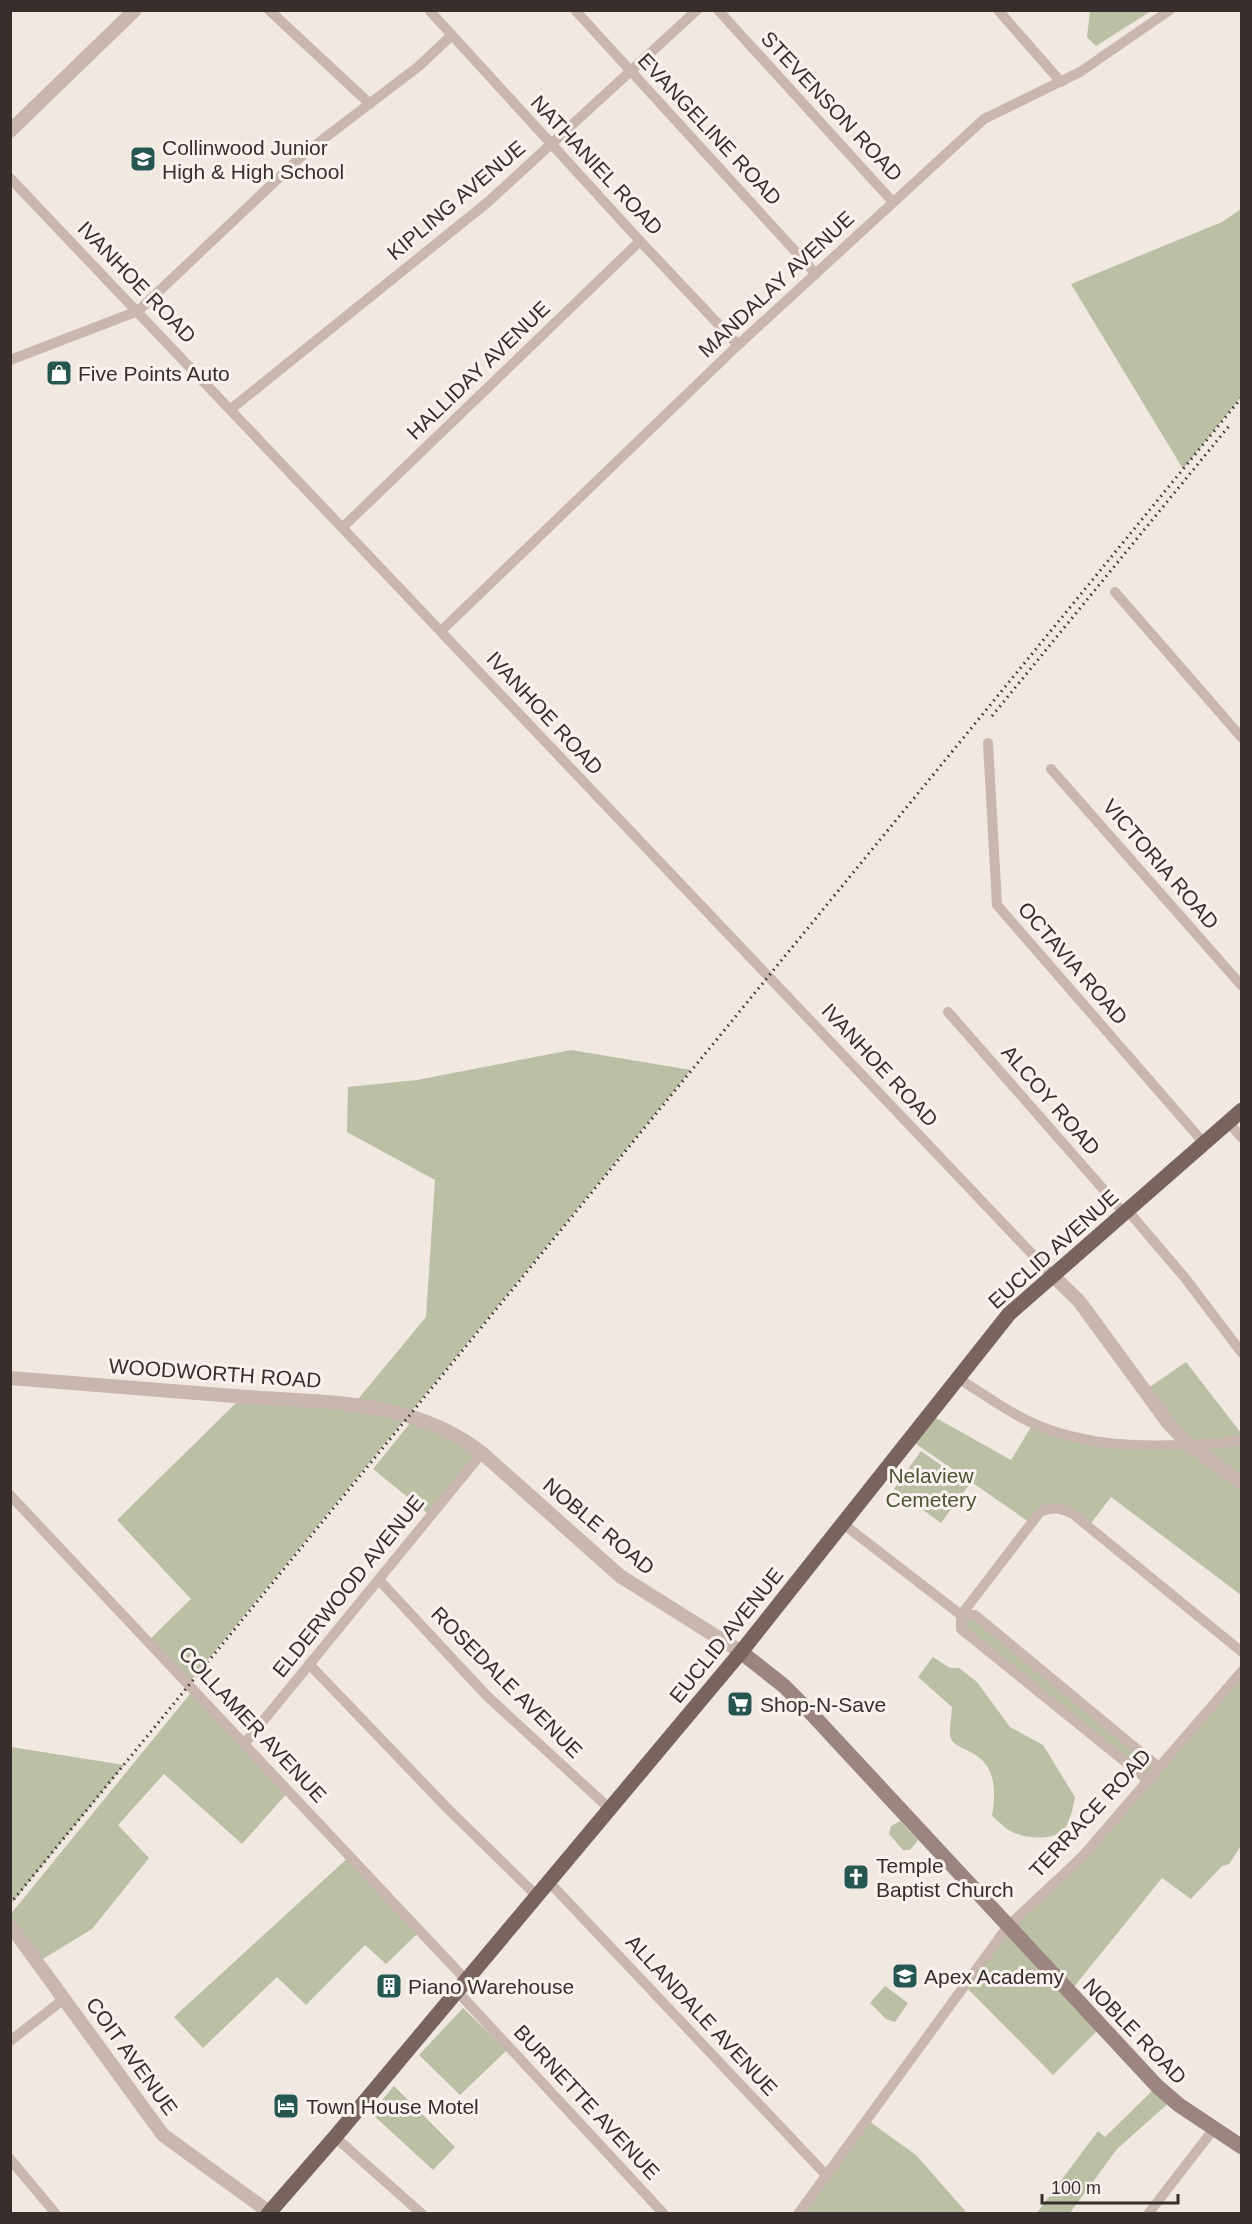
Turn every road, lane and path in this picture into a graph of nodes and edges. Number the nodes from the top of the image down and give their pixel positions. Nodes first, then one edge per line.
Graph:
1 (135, 10) edge
2 (269, 10) edge
3 (429, 10) edge
4 (574, 10) edge
5 (697, 10) edge
6 (718, 10) edge
7 (998, 10) edge
8 (1170, 10) edge
9 (452, 35) junction
10 (632, 72) junction
11 (1061, 82) junction
12 (370, 104) junction
13 (10, 131) edge
14 (551, 145) junction
15 (10, 178) edge
16 (892, 201) junction
17 (640, 241) junction
18 (816, 274) junction
19 (138, 311) junction
20 (738, 345) junction
21 (10, 360) edge
22 (231, 409) junction
23 (343, 527) junction
24 (1115, 592) dead end
25 (441, 630) junction
26 (1242, 738) edge
27 (988, 743) dead end
28 (1051, 769) dead end
29 (1242, 986) edge
30 (948, 1012) dead end
31 (1242, 1110) edge
32 (1227, 1121) junction
33 (1242, 1138) edge
34 (1203, 1142) junction
35 (1126, 1212) junction
36 (1053, 1275) junction
37 (1242, 1353) edge
38 (10, 1378) edge
39 (957, 1378) junction
40 (415, 1418) joint
41 (1242, 1441) edge
42 (1189, 1445) junction
43 (482, 1453) junction
44 (1242, 1483) edge
45 (10, 1495) edge
46 (842, 1523) junction
47 (379, 1580) junction
48 (961, 1615) junction
49 (741, 1652) junction
50 (1242, 1652) edge
51 (309, 1664) junction
52 (1242, 1671) edge
53 (1056, 1682) junction
54 (1044, 1696) junction
55 (245, 1743) junction
56 (1160, 1768) junction
57 (1149, 1781) junction
58 (610, 1809) junction
59 (549, 1882) junction
60 (537, 1896) junction
61 (10, 1925) edge
62 (1008, 1926) junction
63 (462, 1986) junction
64 (64, 1999) junction
65 (10, 2041) edge
66 (1213, 2130) junction
67 (335, 2137) junction
68 (1242, 2147) edge
69 (10, 2159) edge
70 (826, 2175) junction
71 (268, 2213) edge
72 (56, 2214) edge
73 (422, 2214) edge
74 (664, 2214) edge
75 (798, 2214) edge
76 (1148, 2214) edge

1 - 13 street
2 - 12 street
3 - 9 street, NATHANIEL ROAD
4 - 10 street, EVANGELINE ROAD
5 - 10 street, KIPLING AVENUE
6 - 16 street, STEVENSON ROAD
7 - 11 street
8 - 11 street, MANDALAY AVENUE
9 - 12 street
9 - 14 street, NATHANIEL ROAD
10 - 14 street, KIPLING AVENUE
10 - 18 street, EVANGELINE ROAD
11 - 16 street, MANDALAY AVENUE
12 - 19 street
14 - 17 street, NATHANIEL ROAD
14 - 22 street, KIPLING AVENUE
15 - 19 street, IVANHOE ROAD
16 - 18 street, MANDALAY AVENUE
17 - 20 street, NATHANIEL ROAD
17 - 23 street, HALLIDAY AVENUE
18 - 20 street, MANDALAY AVENUE
19 - 21 street
19 - 22 street, IVANHOE ROAD
20 - 25 street, MANDALAY AVENUE
22 - 23 street, IVANHOE ROAD
23 - 25 street, IVANHOE ROAD
24 - 26 street
25 - 36 street, IVANHOE ROAD
27 - 34 street, OCTAVIA ROAD
28 - 29 street, VICTORIA ROAD
30 - 35 street, ALCOY ROAD
31 - 32 main road, EUCLID AVENUE
32 - 33 street
32 - 34 main road, EUCLID AVENUE
34 - 35 main road, EUCLID AVENUE
35 - 36 main road, EUCLID AVENUE
35 - 37 street, ALCOY ROAD
36 - 39 main road, EUCLID AVENUE
36 - 42 street
38 - 40 street, WOODWORTH ROAD
39 - 42 street
39 - 46 main road, EUCLID AVENUE
40 - 43 street, NOBLE ROAD
41 - 42 street
42 - 44 street
43 - 47 street, ELDERWOOD AVENUE
43 - 49 street, NOBLE ROAD
45 - 55 street, COLLAMER AVENUE
46 - 48 street
46 - 49 main road, EUCLID AVENUE
47 - 51 street, ELDERWOOD AVENUE
47 - 58 street, ROSEDALE AVENUE
48 - 50 street
48 - 53 street
48 - 54 street
49 - 58 main road, EUCLID AVENUE
49 - 62 main road, NOBLE ROAD
51 - 55 street, ELDERWOOD AVENUE
51 - 60 street
52 - 56 street, TERRACE ROAD
53 - 54 street
53 - 56 street
54 - 57 street
55 - 63 street, COLLAMER AVENUE
56 - 57 street, TERRACE ROAD
57 - 62 street, TERRACE ROAD
58 - 59 main road, EUCLID AVENUE
59 - 60 main road, EUCLID AVENUE
59 - 70 street, ALLANDALE AVENUE
60 - 63 main road, EUCLID AVENUE
61 - 64 street, COIT AVENUE
62 - 66 main road, NOBLE ROAD
62 - 70 street, TERRACE ROAD
63 - 67 main road, EUCLID AVENUE
63 - 74 street, BURNETTE AVENUE
64 - 65 street
64 - 71 street, COIT AVENUE
66 - 68 main road, NOBLE ROAD
66 - 76 street
67 - 71 main road, EUCLID AVENUE
67 - 73 street
69 - 72 street
70 - 75 street, TERRACE ROAD

